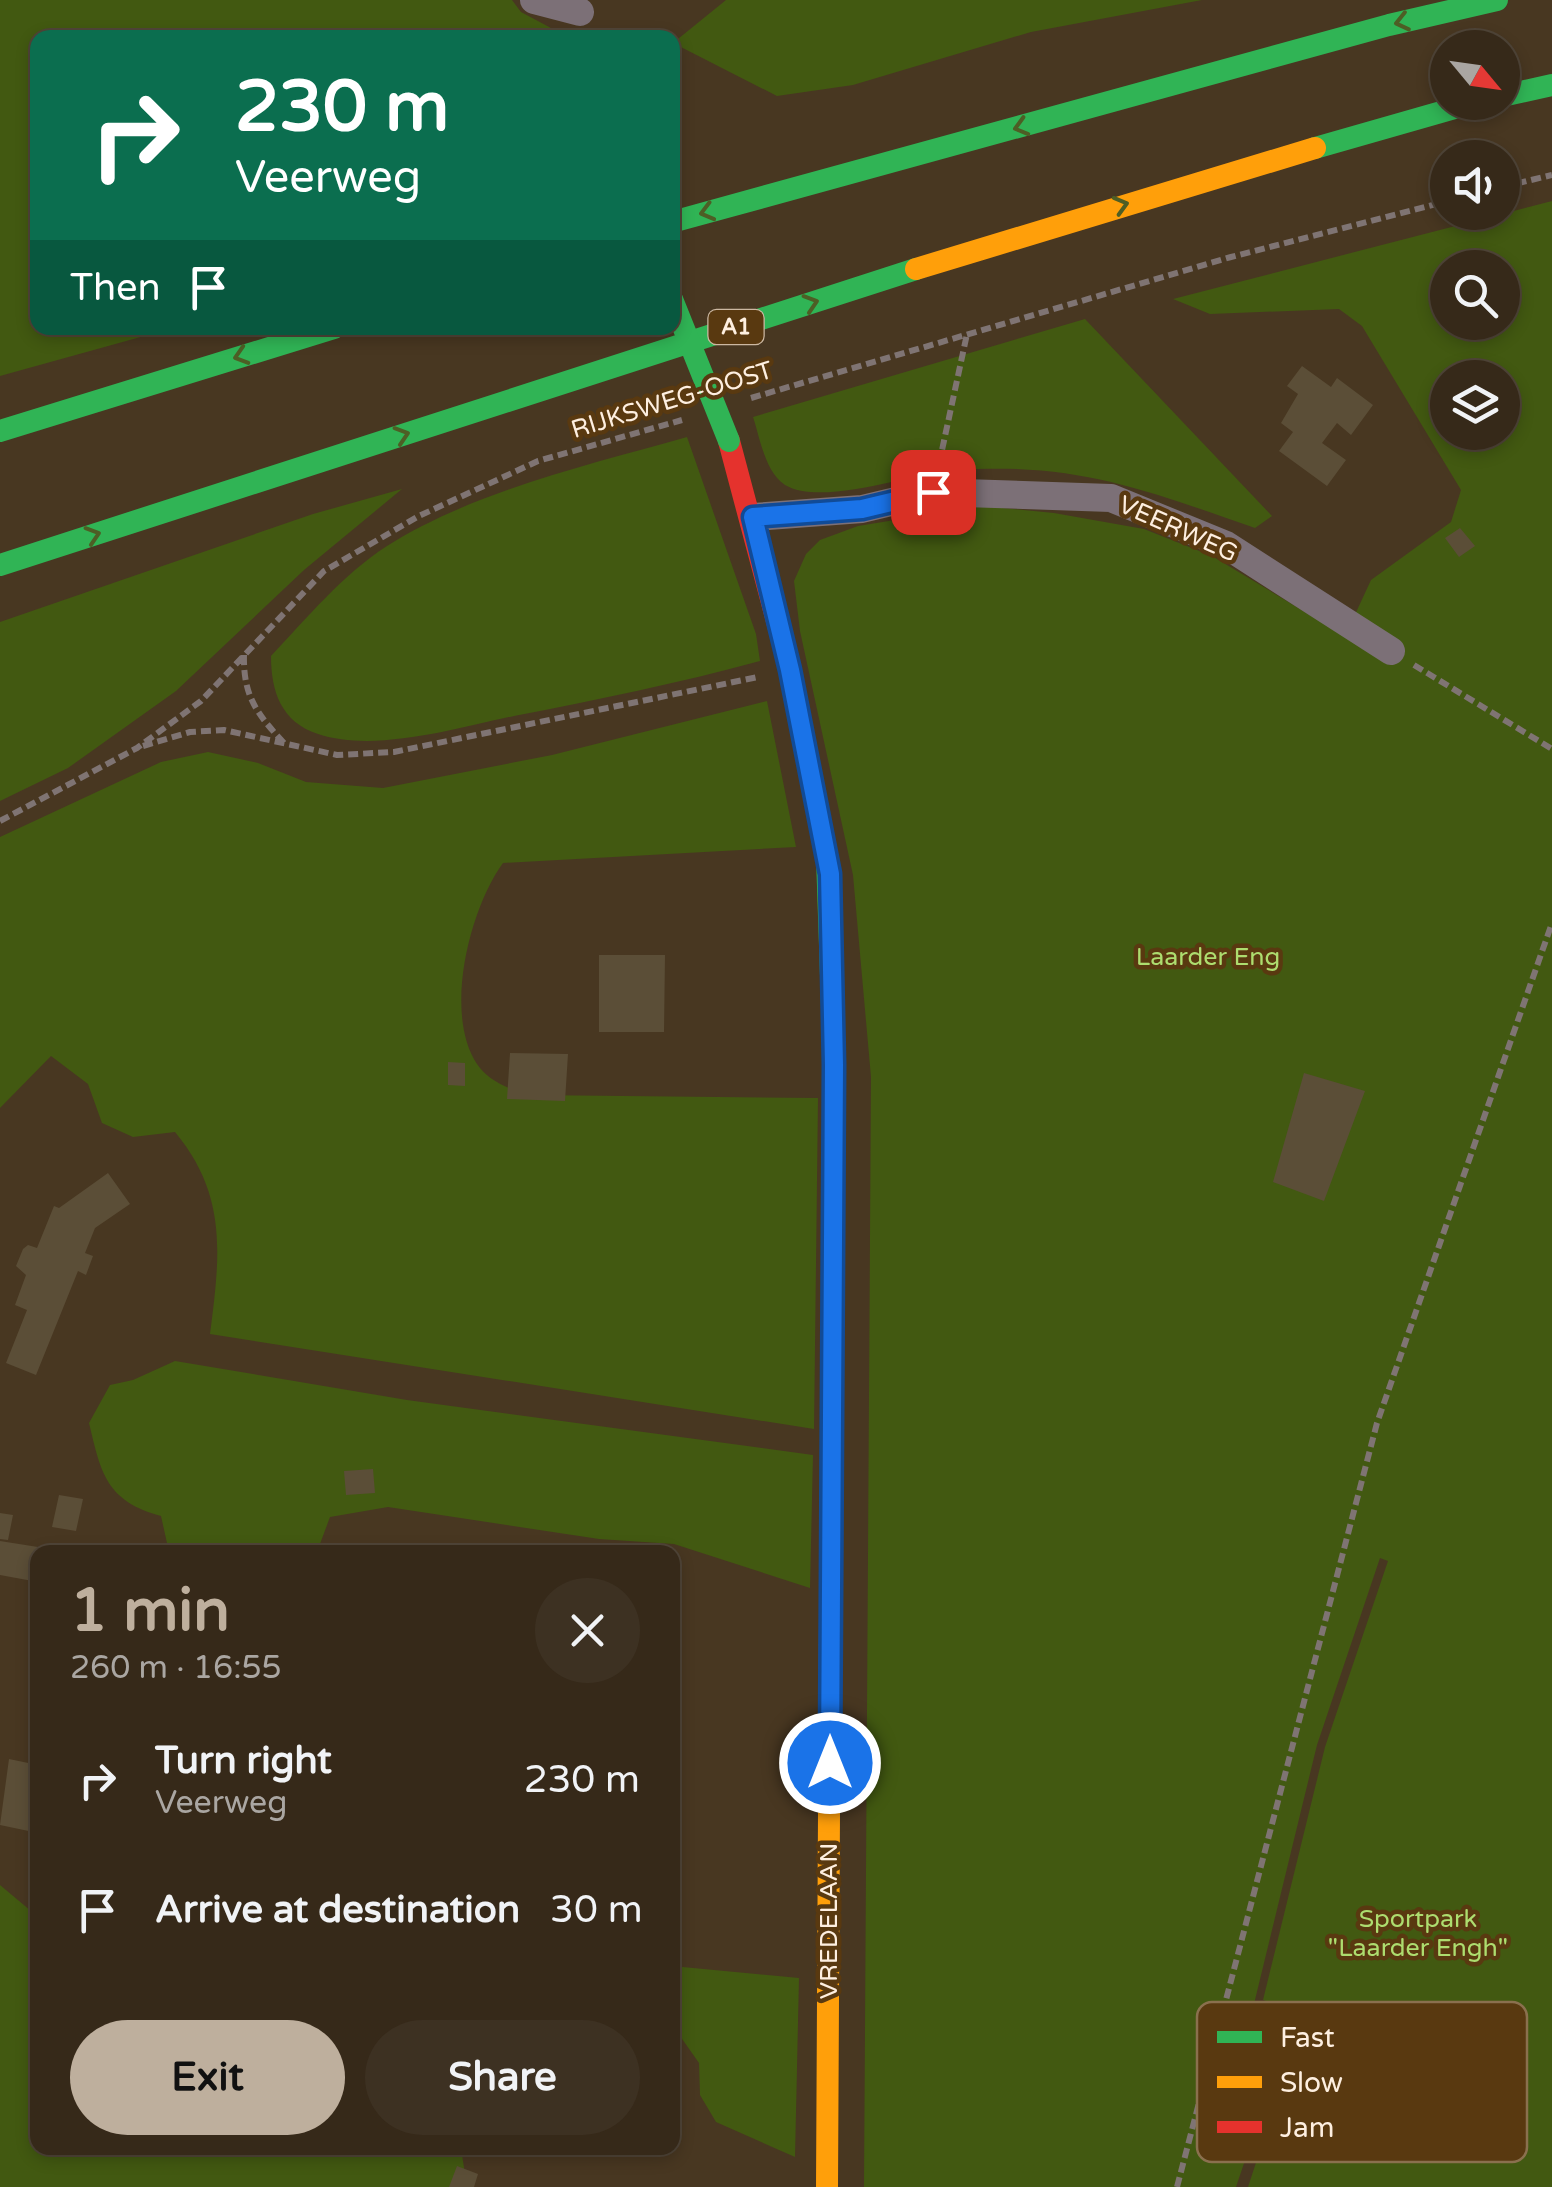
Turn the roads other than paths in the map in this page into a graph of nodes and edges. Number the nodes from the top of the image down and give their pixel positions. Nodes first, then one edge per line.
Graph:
1 (534, 0) edge
2 (1497, 0) edge
3 (581, 17) edge
4 (1552, 85) edge
5 (1520, 92) edge
6 (1430, 115) edge
7 (680, 220) edge
8 (680, 319) edge
9 (311, 335) edge
10 (0, 431) edge
11 (753, 517) junction
12 (0, 565) edge
13 (1392, 651) road end
14 (827, 2187) edge

1 - 3 street
2 -> 7 main road
4 - 5 main road
12 -> 6 main road, A1
8 - 11 main road, VREDELAAN, bridge
9 -> 10 main road
11 - 13 street, VEERWEG
11 - 14 main road, VREDELAAN

